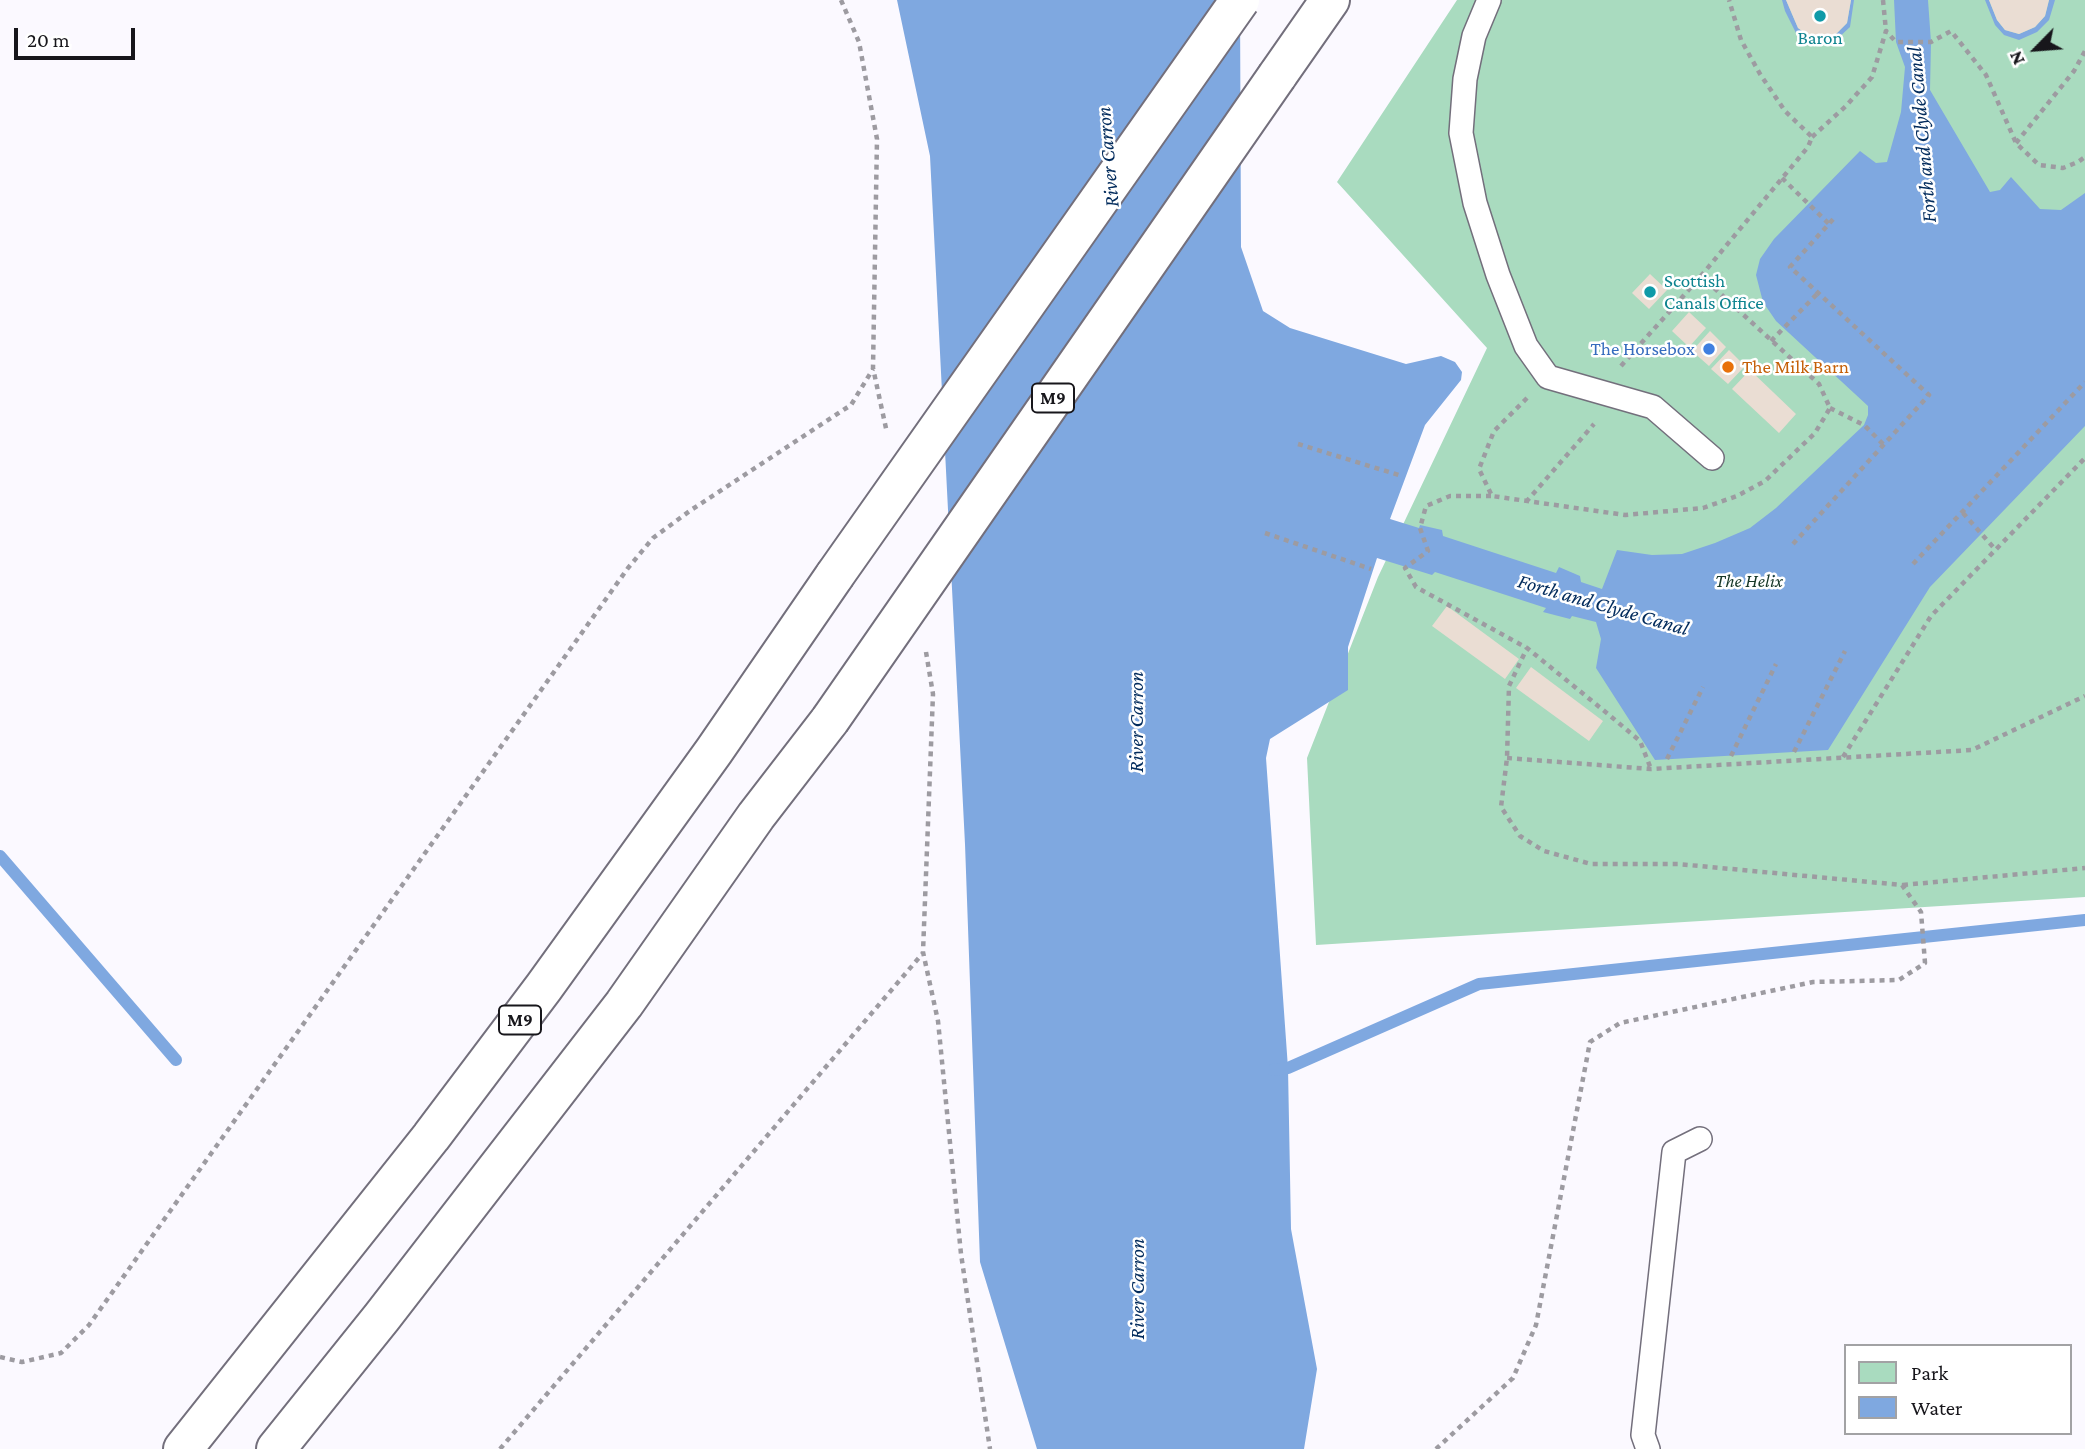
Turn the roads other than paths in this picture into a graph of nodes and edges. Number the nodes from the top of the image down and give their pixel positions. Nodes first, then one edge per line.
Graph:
1 (1240, 0) edge
2 (1330, 0) edge
3 (1489, 0) edge
4 (1712, 458) dead end
5 (1700, 1139) dead end
6 (183, 1449) edge
7 (276, 1449) edge
8 (1648, 1449) edge

1 - 6 highway, M9, bridge
2 - 7 highway, M9, bridge
3 - 4 lane
5 - 8 lane

